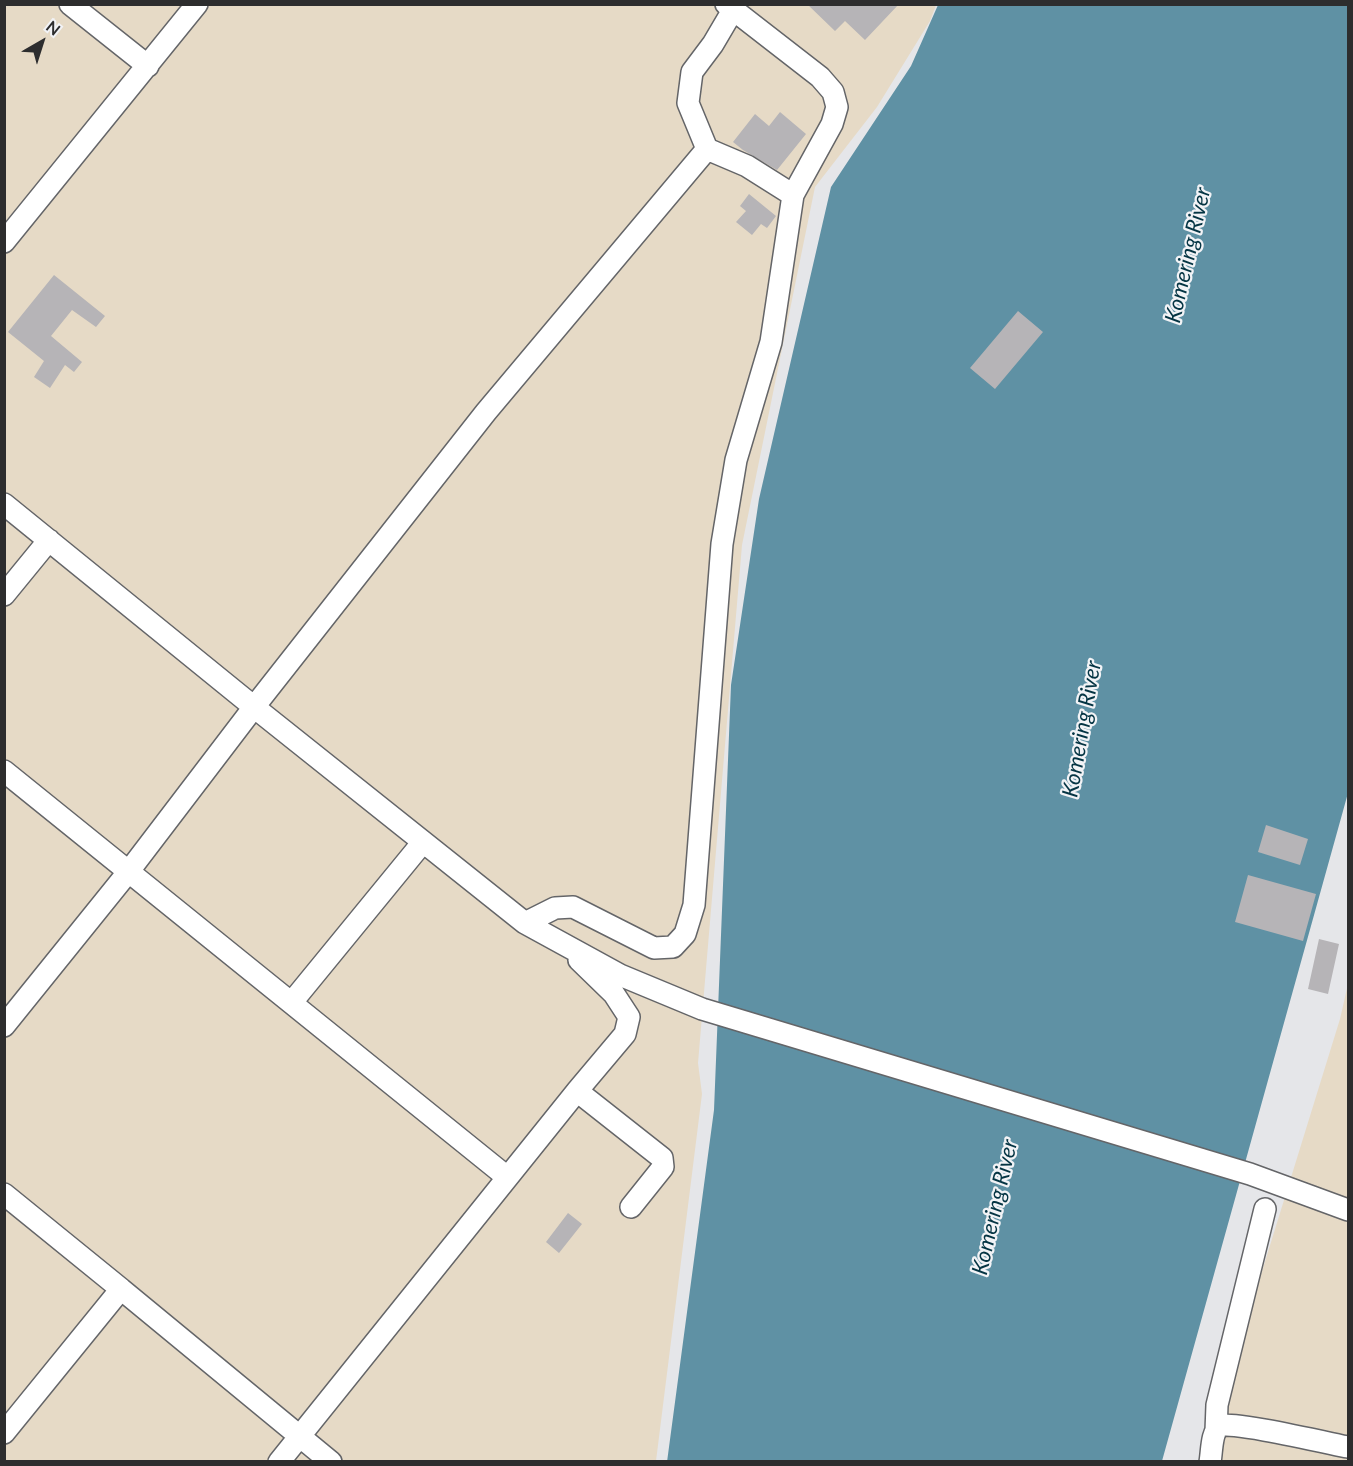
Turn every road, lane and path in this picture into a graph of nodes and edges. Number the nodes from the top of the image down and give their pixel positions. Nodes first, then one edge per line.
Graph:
1 (70, 4) edge
2 (197, 4) edge
3 (729, 7) edge
4 (147, 66) junction
5 (707, 149) junction
6 (793, 195) junction
7 (4, 242) edge
8 (4, 504) edge
9 (49, 540) junction
10 (4, 595) edge
11 (254, 707) junction
12 (4, 771) edge
13 (423, 842) junction
14 (129, 871) junction
15 (525, 923) junction
16 (562, 943) junction
17 (292, 1002) junction
18 (4, 1026) edge
19 (577, 1091) junction
20 (507, 1177) junction
21 (4, 1194) edge
22 (631, 1207) dead end
23 (1265, 1209) dead end
24 (1348, 1210) edge
25 (121, 1289) junction
26 (1216, 1431) junction
27 (4, 1433) edge
28 (301, 1436) junction
29 (1348, 1447) edge
30 (279, 1461) edge
31 (331, 1461) edge
32 (1210, 1461) edge

1 - 4 lane
2 - 4 lane
3 - 5 lane
3 - 6 lane
4 - 7 lane
5 - 6 lane
5 - 11 lane
6 - 15 lane
8 - 9 lane
9 - 10 lane
9 - 11 lane
11 - 13 lane
11 - 14 lane
12 - 14 lane
13 - 15 lane
13 - 17 lane
14 - 17 lane
14 - 18 lane
15 - 16 lane
16 - 19 lane
16 - 24 lane
17 - 20 lane
19 - 20 lane
19 - 22 lane
20 - 28 lane
21 - 25 lane
23 - 26 lane
25 - 27 lane
25 - 28 lane
26 - 29 lane
26 - 32 lane
28 - 30 lane
28 - 31 lane

